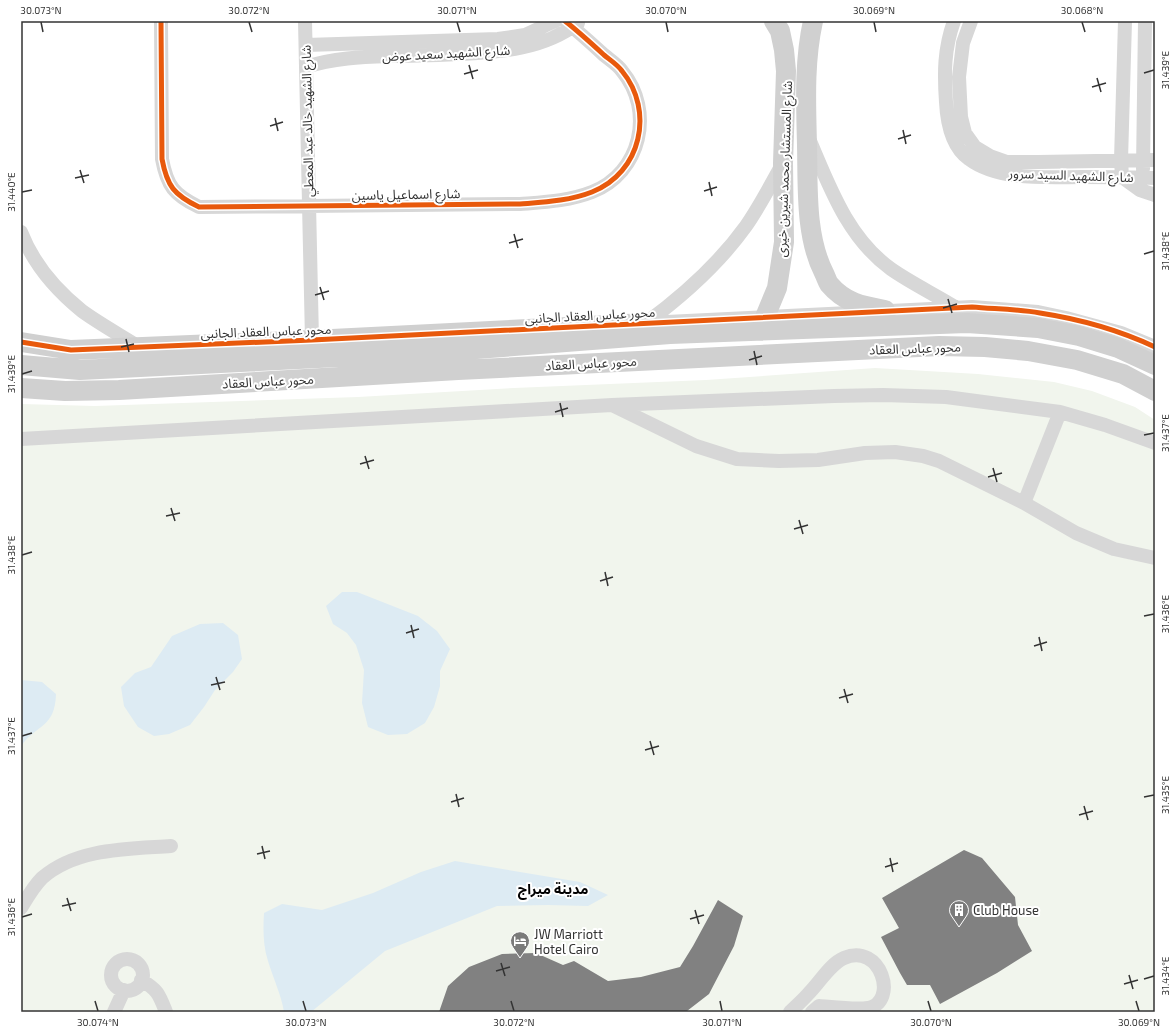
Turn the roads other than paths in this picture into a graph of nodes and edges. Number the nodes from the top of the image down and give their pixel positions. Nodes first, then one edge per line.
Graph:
1 (161, 21) edge
2 (305, 21) edge
3 (555, 21) edge
4 (774, 21) edge
5 (813, 21) edge
6 (954, 21) edge
7 (971, 21) edge
8 (1125, 21) edge
9 (1145, 21) edge
10 (573, 23) edge
11 (306, 45) junction
12 (306, 67) junction
13 (807, 134) junction
14 (1121, 160) junction
15 (1149, 160) edge
16 (783, 163) junction
17 (1122, 177) junction
18 (1149, 178) edge
19 (1155, 195) edge
20 (309, 206) junction
21 (21, 232) edge
22 (955, 307) junction
23 (765, 317) junction
24 (886, 318) junction
25 (646, 323) junction
26 (704, 326) junction
27 (312, 340) junction
28 (21, 342) edge
29 (139, 347) junction
30 (1155, 347) edge
31 (236, 353) junction
32 (402, 354) junction
33 (459, 360) junction
34 (21, 365) edge
35 (1155, 365) edge
36 (414, 372) junction
37 (21, 388) edge
38 (1155, 391) edge
39 (612, 405) junction
40 (1060, 412) junction
41 (21, 439) edge
42 (1155, 443) edge
43 (1024, 503) junction
44 (1155, 558) edge
45 (171, 846) dead end
46 (21, 908) edge
47 (142, 980) junction
48 (124, 990) junction
49 (114, 1012) edge
50 (166, 1012) edge
51 (790, 1012) edge
52 (812, 1012) edge

1 - 20 street, شارع اسماعيل ياسين
2 - 11 street, شارع الشهيد خالد عبد المعطي
3 - 11 street, شارع الشهيد سعيد عوض
4 - 16 main road, شارع المستشار محمد شيرين خيرى
5 - 13 main road, شارع المستشار محمد شيرين خيرى
6 - 17 street, شارع الشهيد السيد سرور
7 - 14 street, شارع الشهيد السيد سرور
8 - 14 street
9 - 15 street
10 - 12 street, شارع الشهيد سعيد عوض
10 - 20 street, شارع اسماعيل ياسين
11 - 12 street, شارع الشهيد خالد عبد المعطي
12 - 20 street, شارع الشهيد خالد عبد المعطي
13 - 22 street
13 - 24 main road, شارع المستشار محمد شيرين خيرى
14 - 15 street, شارع الشهيد السيد سرور
14 - 17 street
15 - 18 street
16 - 23 main road, شارع المستشار محمد شيرين خيرى
16 - 25 street
17 - 18 street, شارع الشهيد السيد سرور
17 - 19 street
20 - 27 street, شارع الشهيد خالد عبد المعطي
21 - 29 street
22 - 24 street, محور عباس العقاد الجانبى
22 - 30 street, محور عباس العقاد الجانبى
23 - 24 street, محور عباس العقاد الجانبى
23 - 26 street, محور عباس العقاد الجانبى
24 - 26 main road, محور عباس العقاد
24 - 35 main road, محور عباس العقاد
25 - 26 street, محور عباس العقاد الجانبى
25 - 27 main road, محور عباس العقاد الجانبى
26 - 33 main road, محور عباس العقاد
27 - 31 main road, محور عباس العقاد الجانبى
28 - 29 main road, محور عباس العقاد الجانبى
29 - 31 main road, محور عباس العقاد الجانبى
31 - 32 main road, محور عباس العقاد
31 - 34 main road, محور عباس العقاد
32 - 33 main road, محور عباس العقاد
32 - 36 main road
33 - 36 main road, محور عباس العقاد
33 - 38 main road, محور عباس العقاد
36 - 37 main road, محور عباس العقاد
39 - 40 street
39 - 41 street
39 - 43 street
40 - 42 street
40 - 43 street
43 - 44 street
45 - 46 street
47 - 48 street
47 - 48 street
47 - 50 street
48 - 49 street
51 - 52 street

